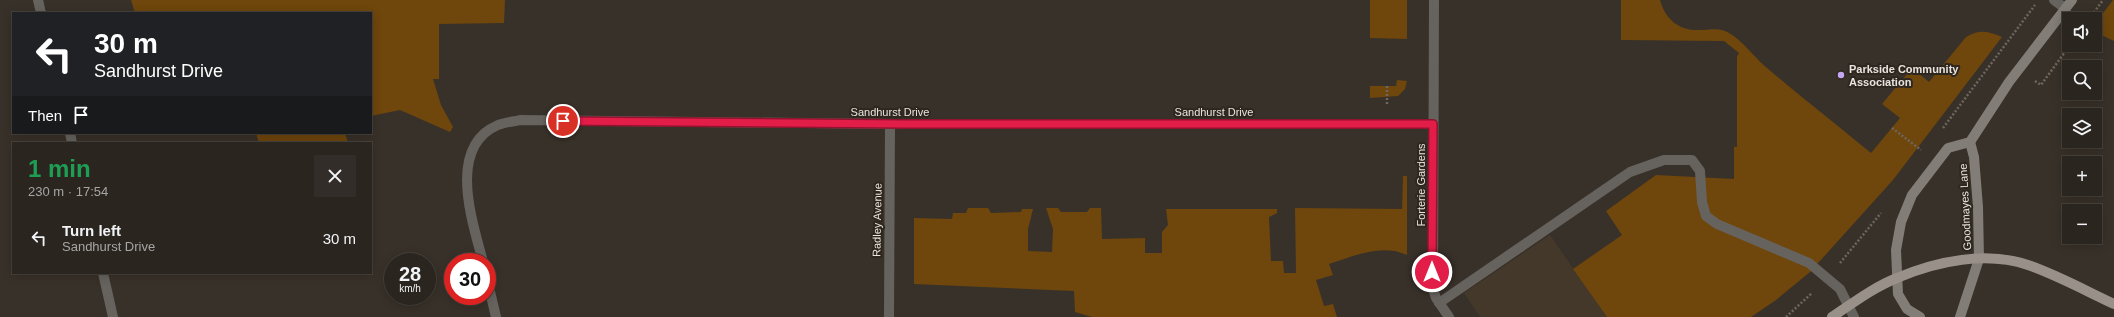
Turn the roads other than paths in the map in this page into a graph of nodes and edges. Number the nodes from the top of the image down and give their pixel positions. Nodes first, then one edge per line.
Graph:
1 (38, 0) edge
2 (1434, 0) edge
3 (2054, 0) edge
4 (2072, 0) edge
5 (2066, 9) junction
6 (41, 12) edge
7 (890, 124) junction
8 (1433, 124) junction
9 (1970, 142) junction
10 (481, 253) edge
11 (1979, 259) junction
12 (103, 274) edge
13 (1897, 278) junction
14 (1439, 303) junction
15 (2114, 304) edge
16 (493, 305) edge
17 (1849, 306) junction
18 (113, 317) edge
19 (496, 317) edge
20 (889, 317) edge
21 (1449, 317) edge
22 (1832, 317) edge
23 (1854, 317) edge
24 (1920, 317) edge
25 (1960, 317) edge

1 - 6 street
2 - 8 street, Forterie Gardens
3 - 5 street
4 - 5 main road
5 - 9 main road
7 - 8 street, Sandhurst Drive
7 - 10 street, Sandhurst Drive
7 - 20 street, Radley Avenue
8 - 14 street, Forterie Gardens
9 - 11 main road, Goodmayes Lane
9 - 13 main road
11 - 13 main road
11 - 15 main road
11 - 25 main road, Goodmayes Lane
12 - 18 street
13 - 17 main road
13 - 24 main road
14 - 17 street
14 - 21 street, Forterie Gardens
16 - 19 street
17 - 22 main road
17 - 23 street

